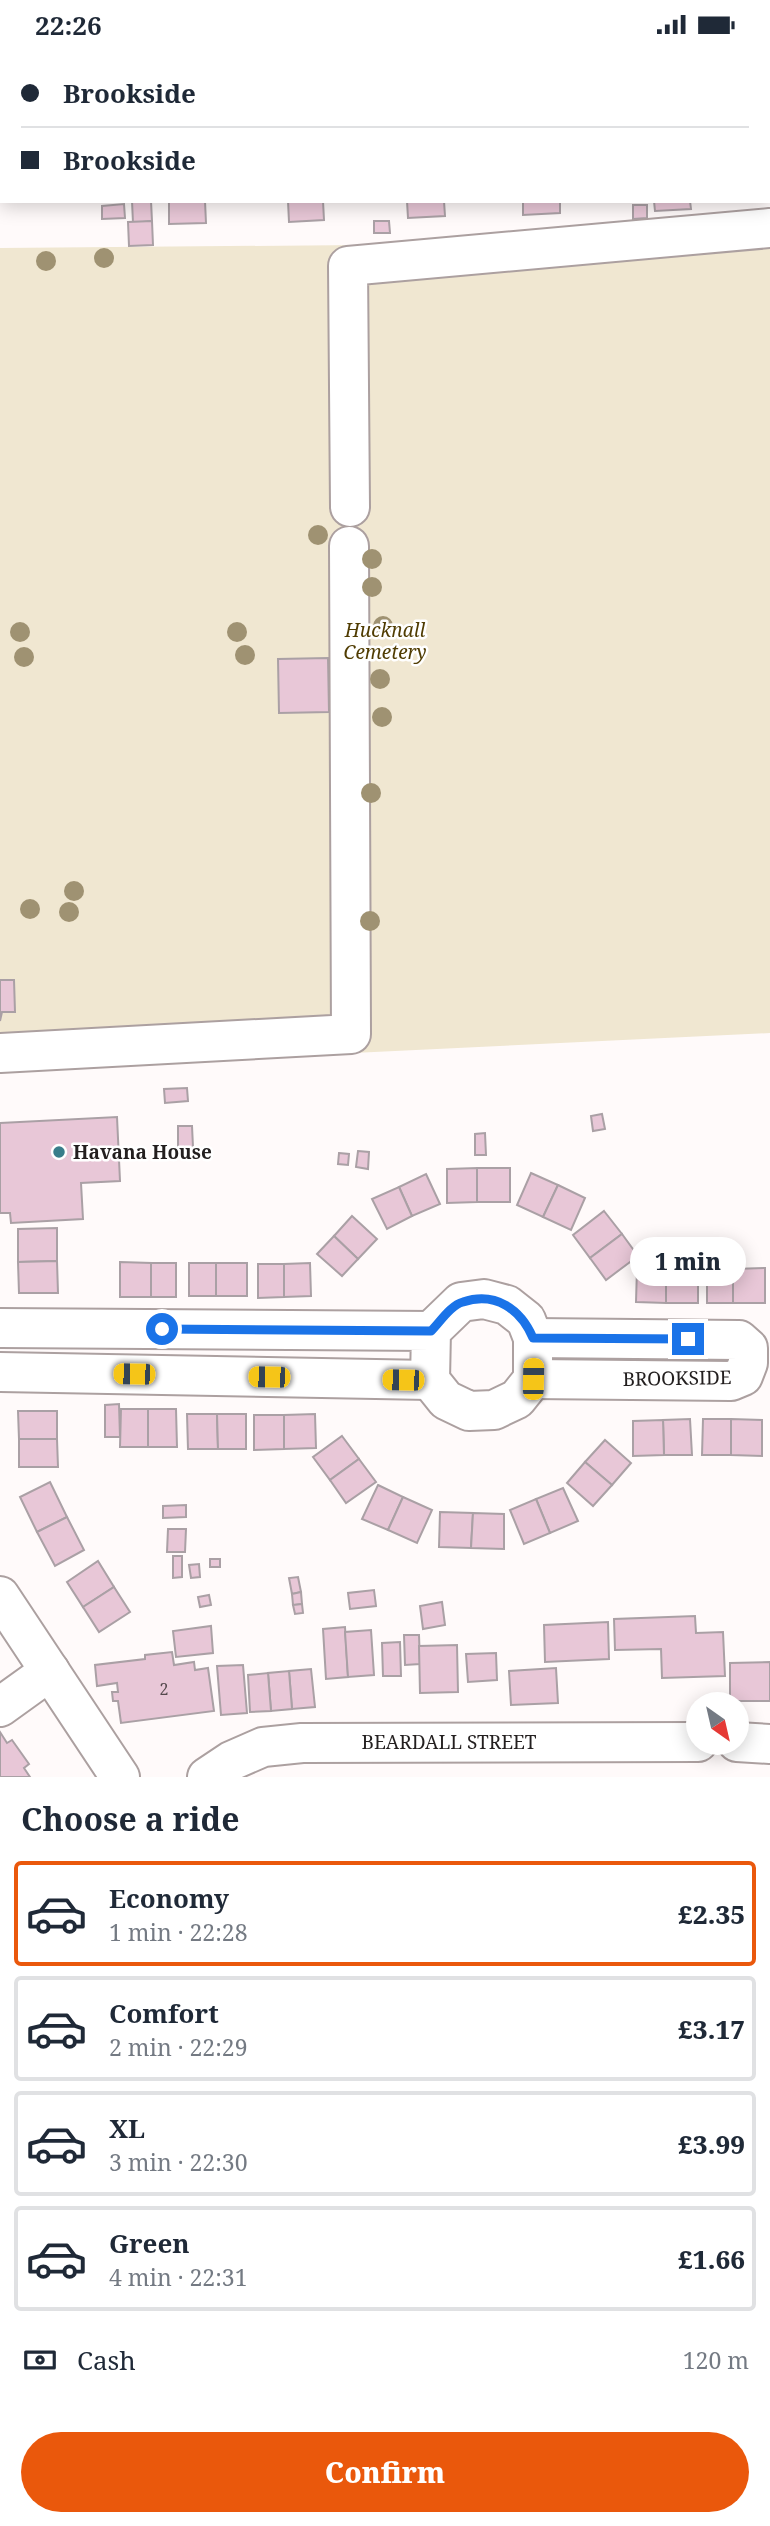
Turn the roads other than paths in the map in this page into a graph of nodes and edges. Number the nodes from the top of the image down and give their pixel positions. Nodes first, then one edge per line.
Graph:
1 (770, 228) edge
2 (0, 1053) edge
3 (0, 1328) edge
4 (431, 1331) junction
5 (533, 1338) junction
6 (0, 1372) edge
7 (533, 1379) junction
8 (430, 1380) junction
9 (0, 1596) edge
10 (50, 1671) junction
11 (0, 1707) edge
12 (686, 1742) edge
13 (749, 1743) edge
14 (770, 1744) edge
15 (120, 1777) edge
16 (207, 1777) edge

1 - 2 street
3 - 4 street
4 - 5 street
4 - 8 street
5 - 7 street
5 - 7 street, BROOKSIDE
6 - 8 street
7 - 8 street
9 - 10 street
10 - 11 street
10 - 15 street
12 - 16 street, BEARDALL STREET
13 - 14 street

